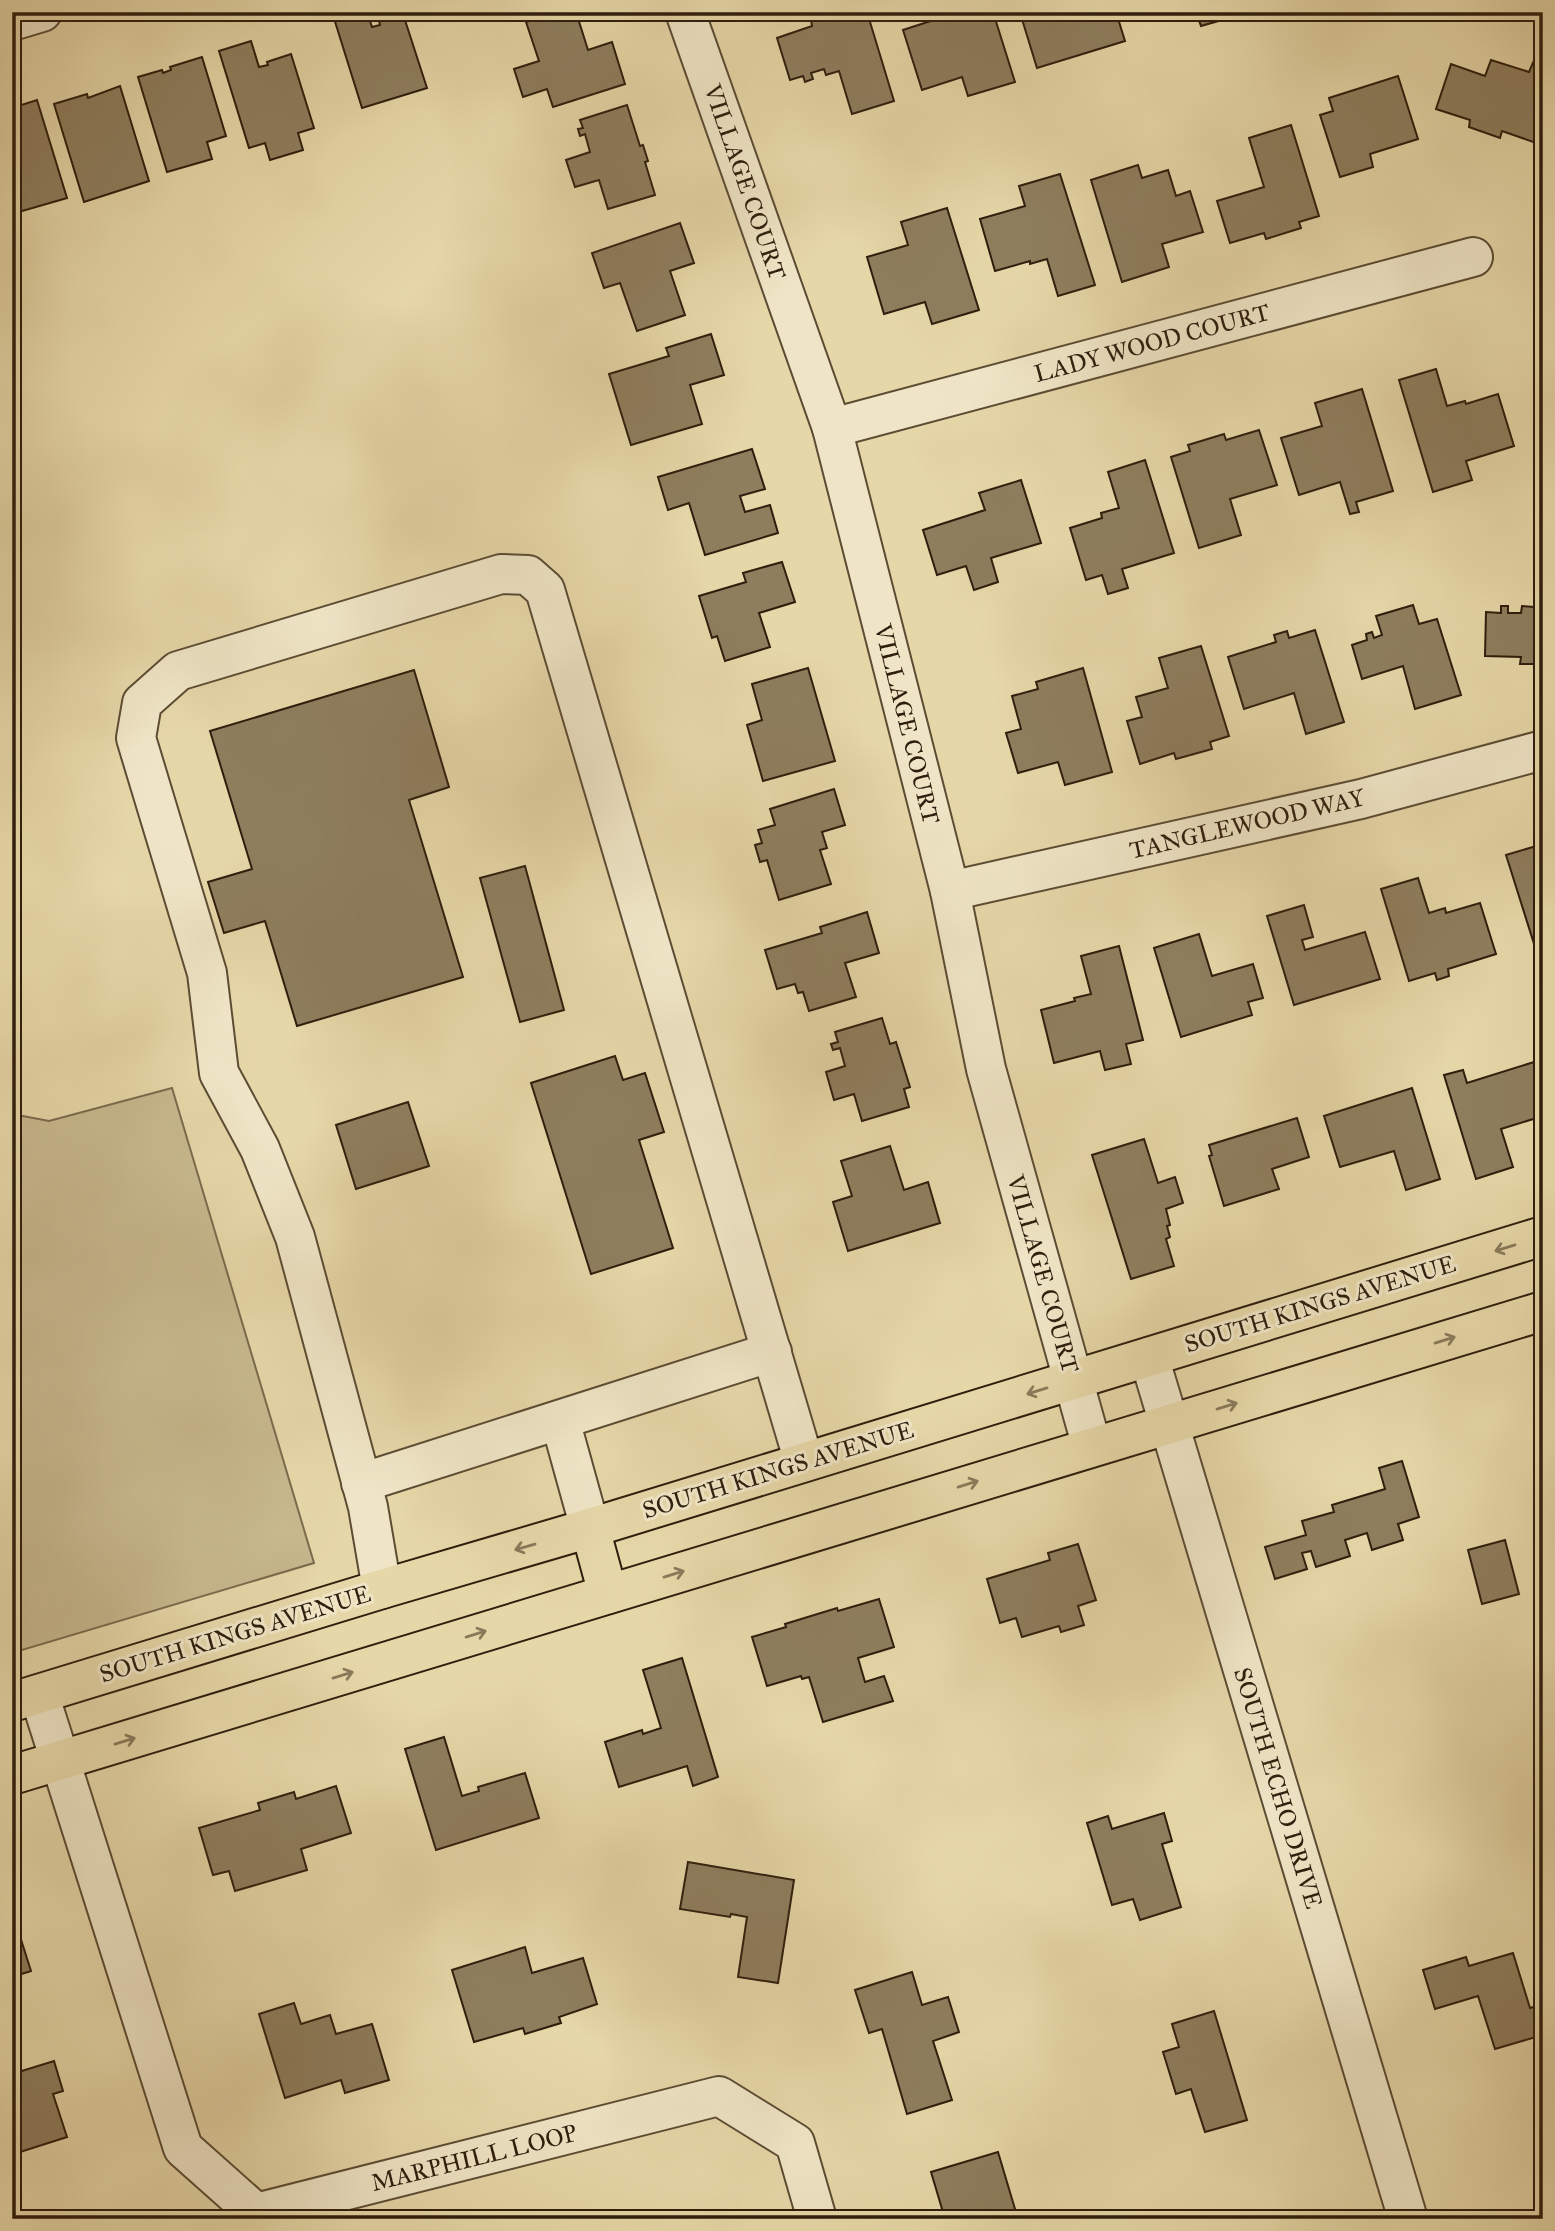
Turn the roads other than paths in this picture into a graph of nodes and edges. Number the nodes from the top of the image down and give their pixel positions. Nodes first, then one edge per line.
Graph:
1 (42, 12) edge
2 (685, 12) edge
3 (12, 21) edge
4 (1473, 257) dead end
5 (832, 428) junction
6 (1543, 750) edge
7 (950, 891) junction
8 (1543, 1236) edge
9 (1543, 1311) edge
10 (772, 1352) junction
11 (1149, 1357) junction
12 (1072, 1380) junction
13 (559, 1420) junction
14 (1169, 1424) junction
15 (1092, 1447) junction
16 (804, 1462) junction
17 (361, 1483) junction
18 (590, 1528) junction
19 (382, 1589) junction
20 (608, 1594) junction
21 (26, 1698) edge
22 (60, 1760) junction
23 (12, 1775) edge
24 (817, 2219) edge
25 (1408, 2219) edge

1 - 3 street
2 - 5 street, VILLAGE COURT
4 - 5 street, LADY WOOD COURT
5 - 7 street, VILLAGE COURT
6 - 7 street, TANGLEWOOD WAY
7 - 12 street, VILLAGE COURT
8 -> 11 main road, SOUTH KINGS AVENUE
14 -> 9 main road
10 - 13 street
10 - 16 street
10 - 17 street
11 - 12 main road, SOUTH KINGS AVENUE
11 - 14 street, SOUTH ECHO DRIVE
12 - 15 street, VILLAGE COURT
12 -> 16 main road, SOUTH KINGS AVENUE
13 - 17 street
13 - 18 street
14 - 15 main road
14 - 25 street, SOUTH ECHO DRIVE
20 -> 15 main road
16 - 18 main road, SOUTH KINGS AVENUE
17 - 19 street
18 -> 19 main road, SOUTH KINGS AVENUE
18 - 20 main road
19 - 21 main road, SOUTH KINGS AVENUE
22 -> 20 main road
21 - 22 street, MARPHILL LOOP
22 - 23 main road
22 - 24 street, MARPHILL LOOP

